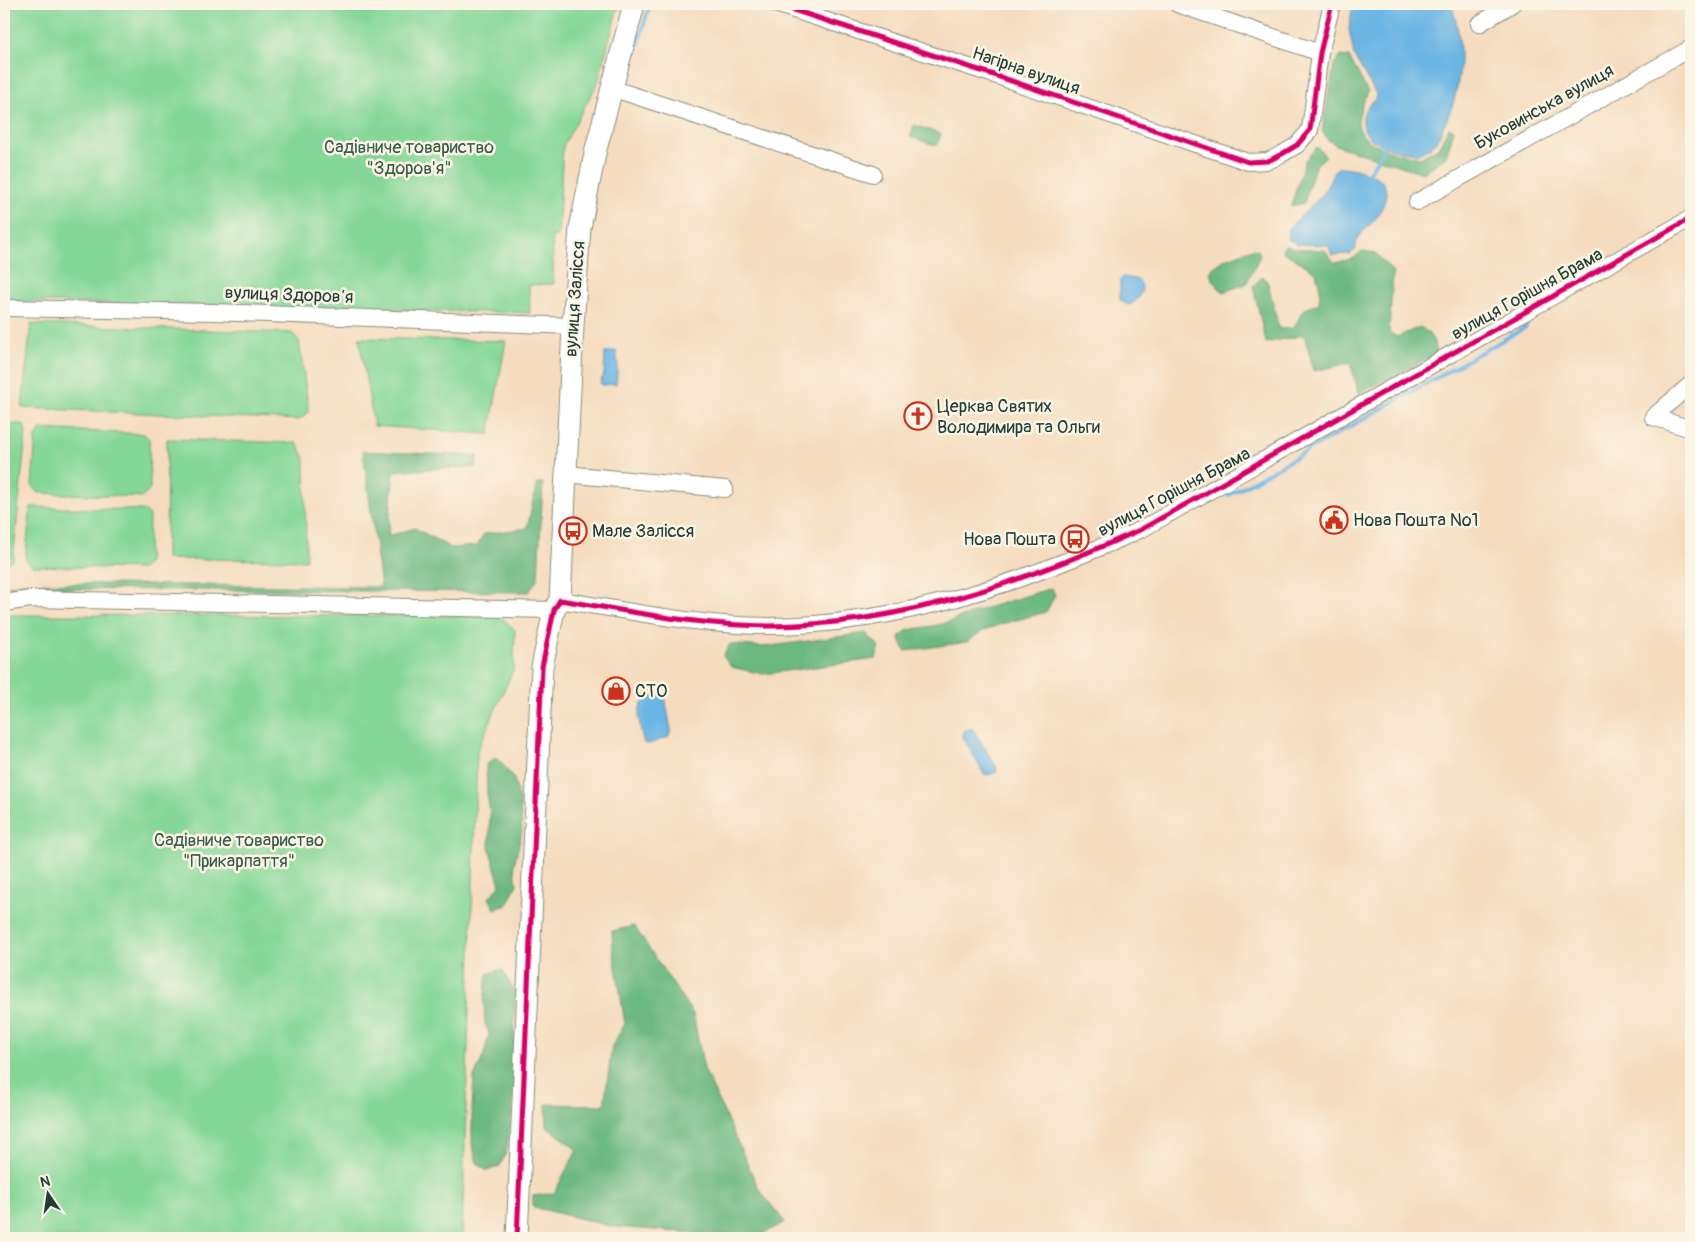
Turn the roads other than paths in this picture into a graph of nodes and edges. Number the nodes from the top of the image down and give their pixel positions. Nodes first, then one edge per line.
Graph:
1 (634, 4) edge
2 (775, 4) edge
3 (1177, 4) edge
4 (1332, 4) edge
5 (1512, 4) edge
6 (1479, 24) dead end
7 (1691, 48) edge
8 (1320, 53) junction
9 (611, 88) junction
10 (873, 174) dead end
11 (1417, 202) dead end
12 (1691, 218) edge
13 (4, 308) edge
14 (573, 326) junction
15 (1691, 384) edge
16 (1691, 429) edge
17 (565, 474) junction
18 (726, 489) dead end
19 (4, 603) edge
20 (557, 605) junction
21 (517, 1238) edge

1 - 9 main road, вулиця Залісся
2 - 8 street, Нагірна вулиця
3 - 8 street
4 - 8 street
5 - 6 street
7 - 11 street, Буковинська вулиця
9 - 10 street
9 - 14 main road, вулиця Залісся
12 - 20 street, вулиця Горішня Брама
13 - 14 street, вулиця Здоровʼя
14 - 17 main road, вулиця Залісся
15 - 16 street
17 - 18 street
17 - 20 main road, вулиця Залісся
19 - 20 street, вулиця Горішня Брама
20 - 21 main road, вулиця Залісся

